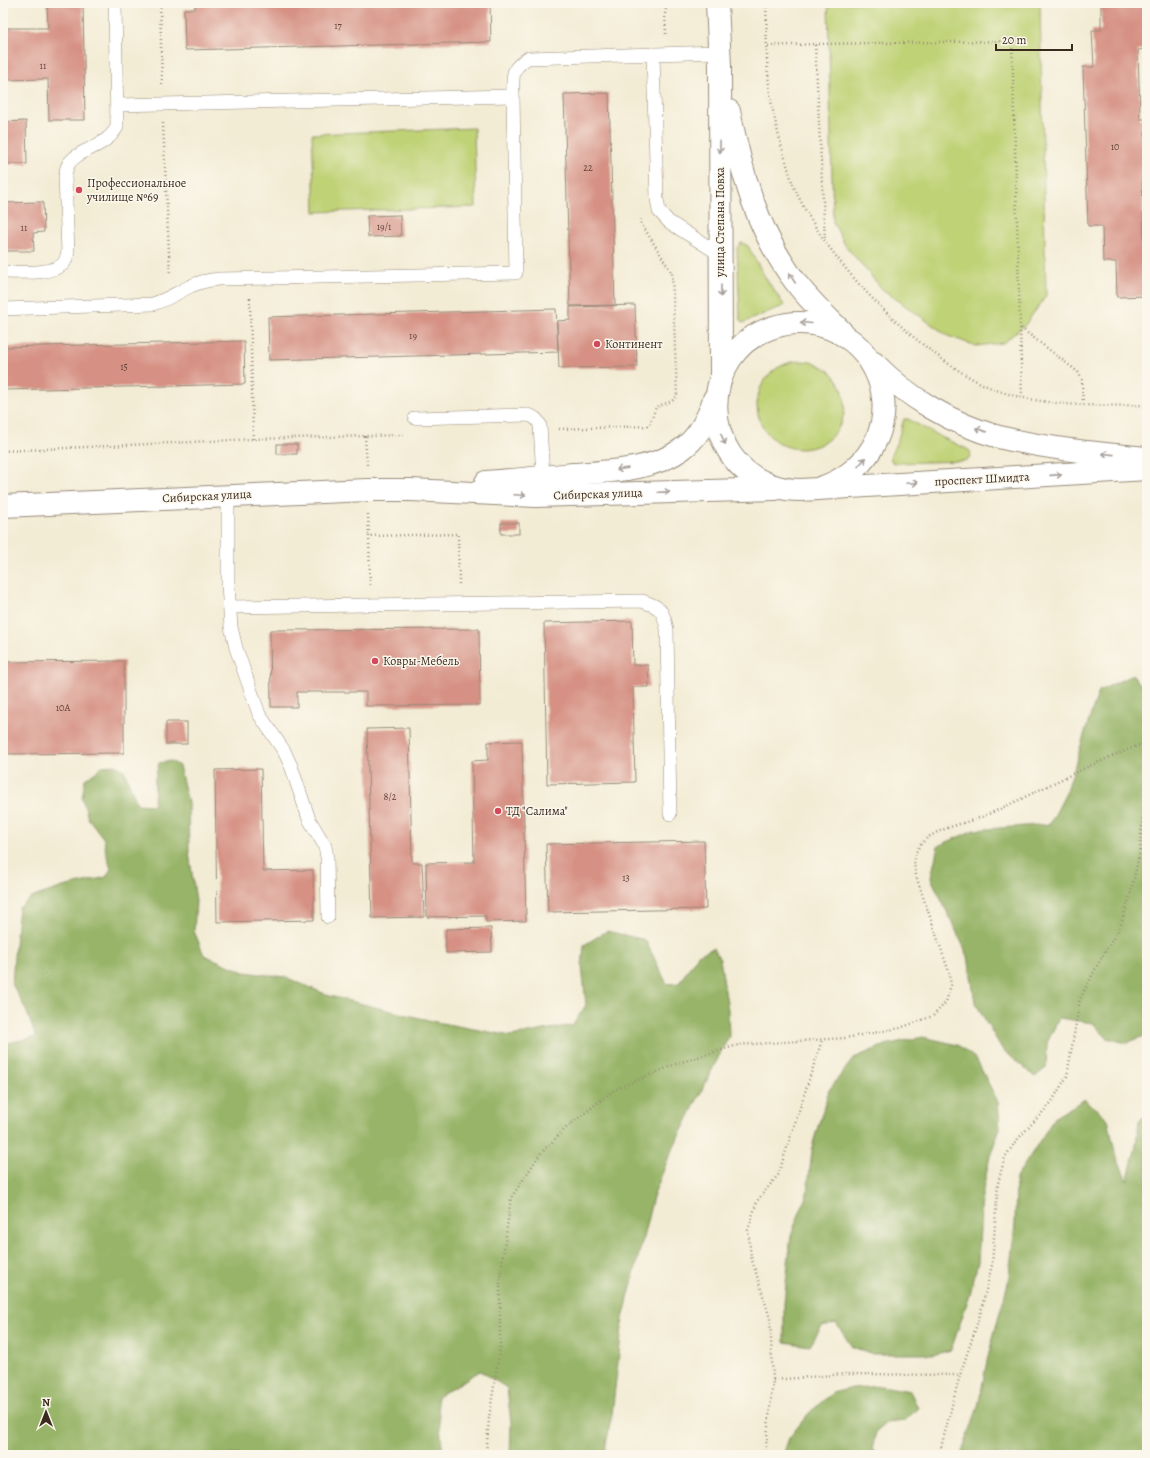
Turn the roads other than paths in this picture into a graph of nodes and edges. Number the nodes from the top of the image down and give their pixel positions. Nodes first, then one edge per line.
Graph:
1 (115, 3) edge
2 (717, 3) edge
3 (653, 54) junction
4 (719, 59) junction
5 (513, 96) junction
6 (117, 105) junction
7 (721, 255) junction
8 (3, 272) edge
9 (3, 309) edge
10 (855, 344) junction
11 (720, 382) junction
12 (415, 418) dead end
13 (1147, 458) edge
14 (1147, 469) edge
15 (543, 477) junction
16 (785, 489) junction
17 (817, 489) junction
18 (411, 490) junction
19 (228, 495) junction
20 (3, 506) edge
21 (230, 607) junction
22 (670, 814) dead end
23 (328, 917) dead end

1 - 6 lane
2 - 4 street, улица Степана Повха
3 - 4 lane
3 - 5 lane
3 - 7 lane
4 -> 7 street, улица Степана Повха
10 -> 4 street, улица Степана Повха
5 - 6 lane
5 - 9 lane
6 - 8 lane
7 -> 11 street, улица Степана Повха
10 -> 11 street
13 -> 10 street
17 -> 10 street
11 -> 15 street, Сибирская улица
11 -> 16 street
12 - 15 lane
17 -> 14 street, проспект Шмидта
15 - 18 street, Сибирская улица
16 - 17 street, проспект Шмидта
18 -> 16 street, Сибирская улица
18 - 19 street, Сибирская улица
19 - 20 street, Сибирская улица
19 - 21 lane
21 - 22 lane
21 - 23 lane

